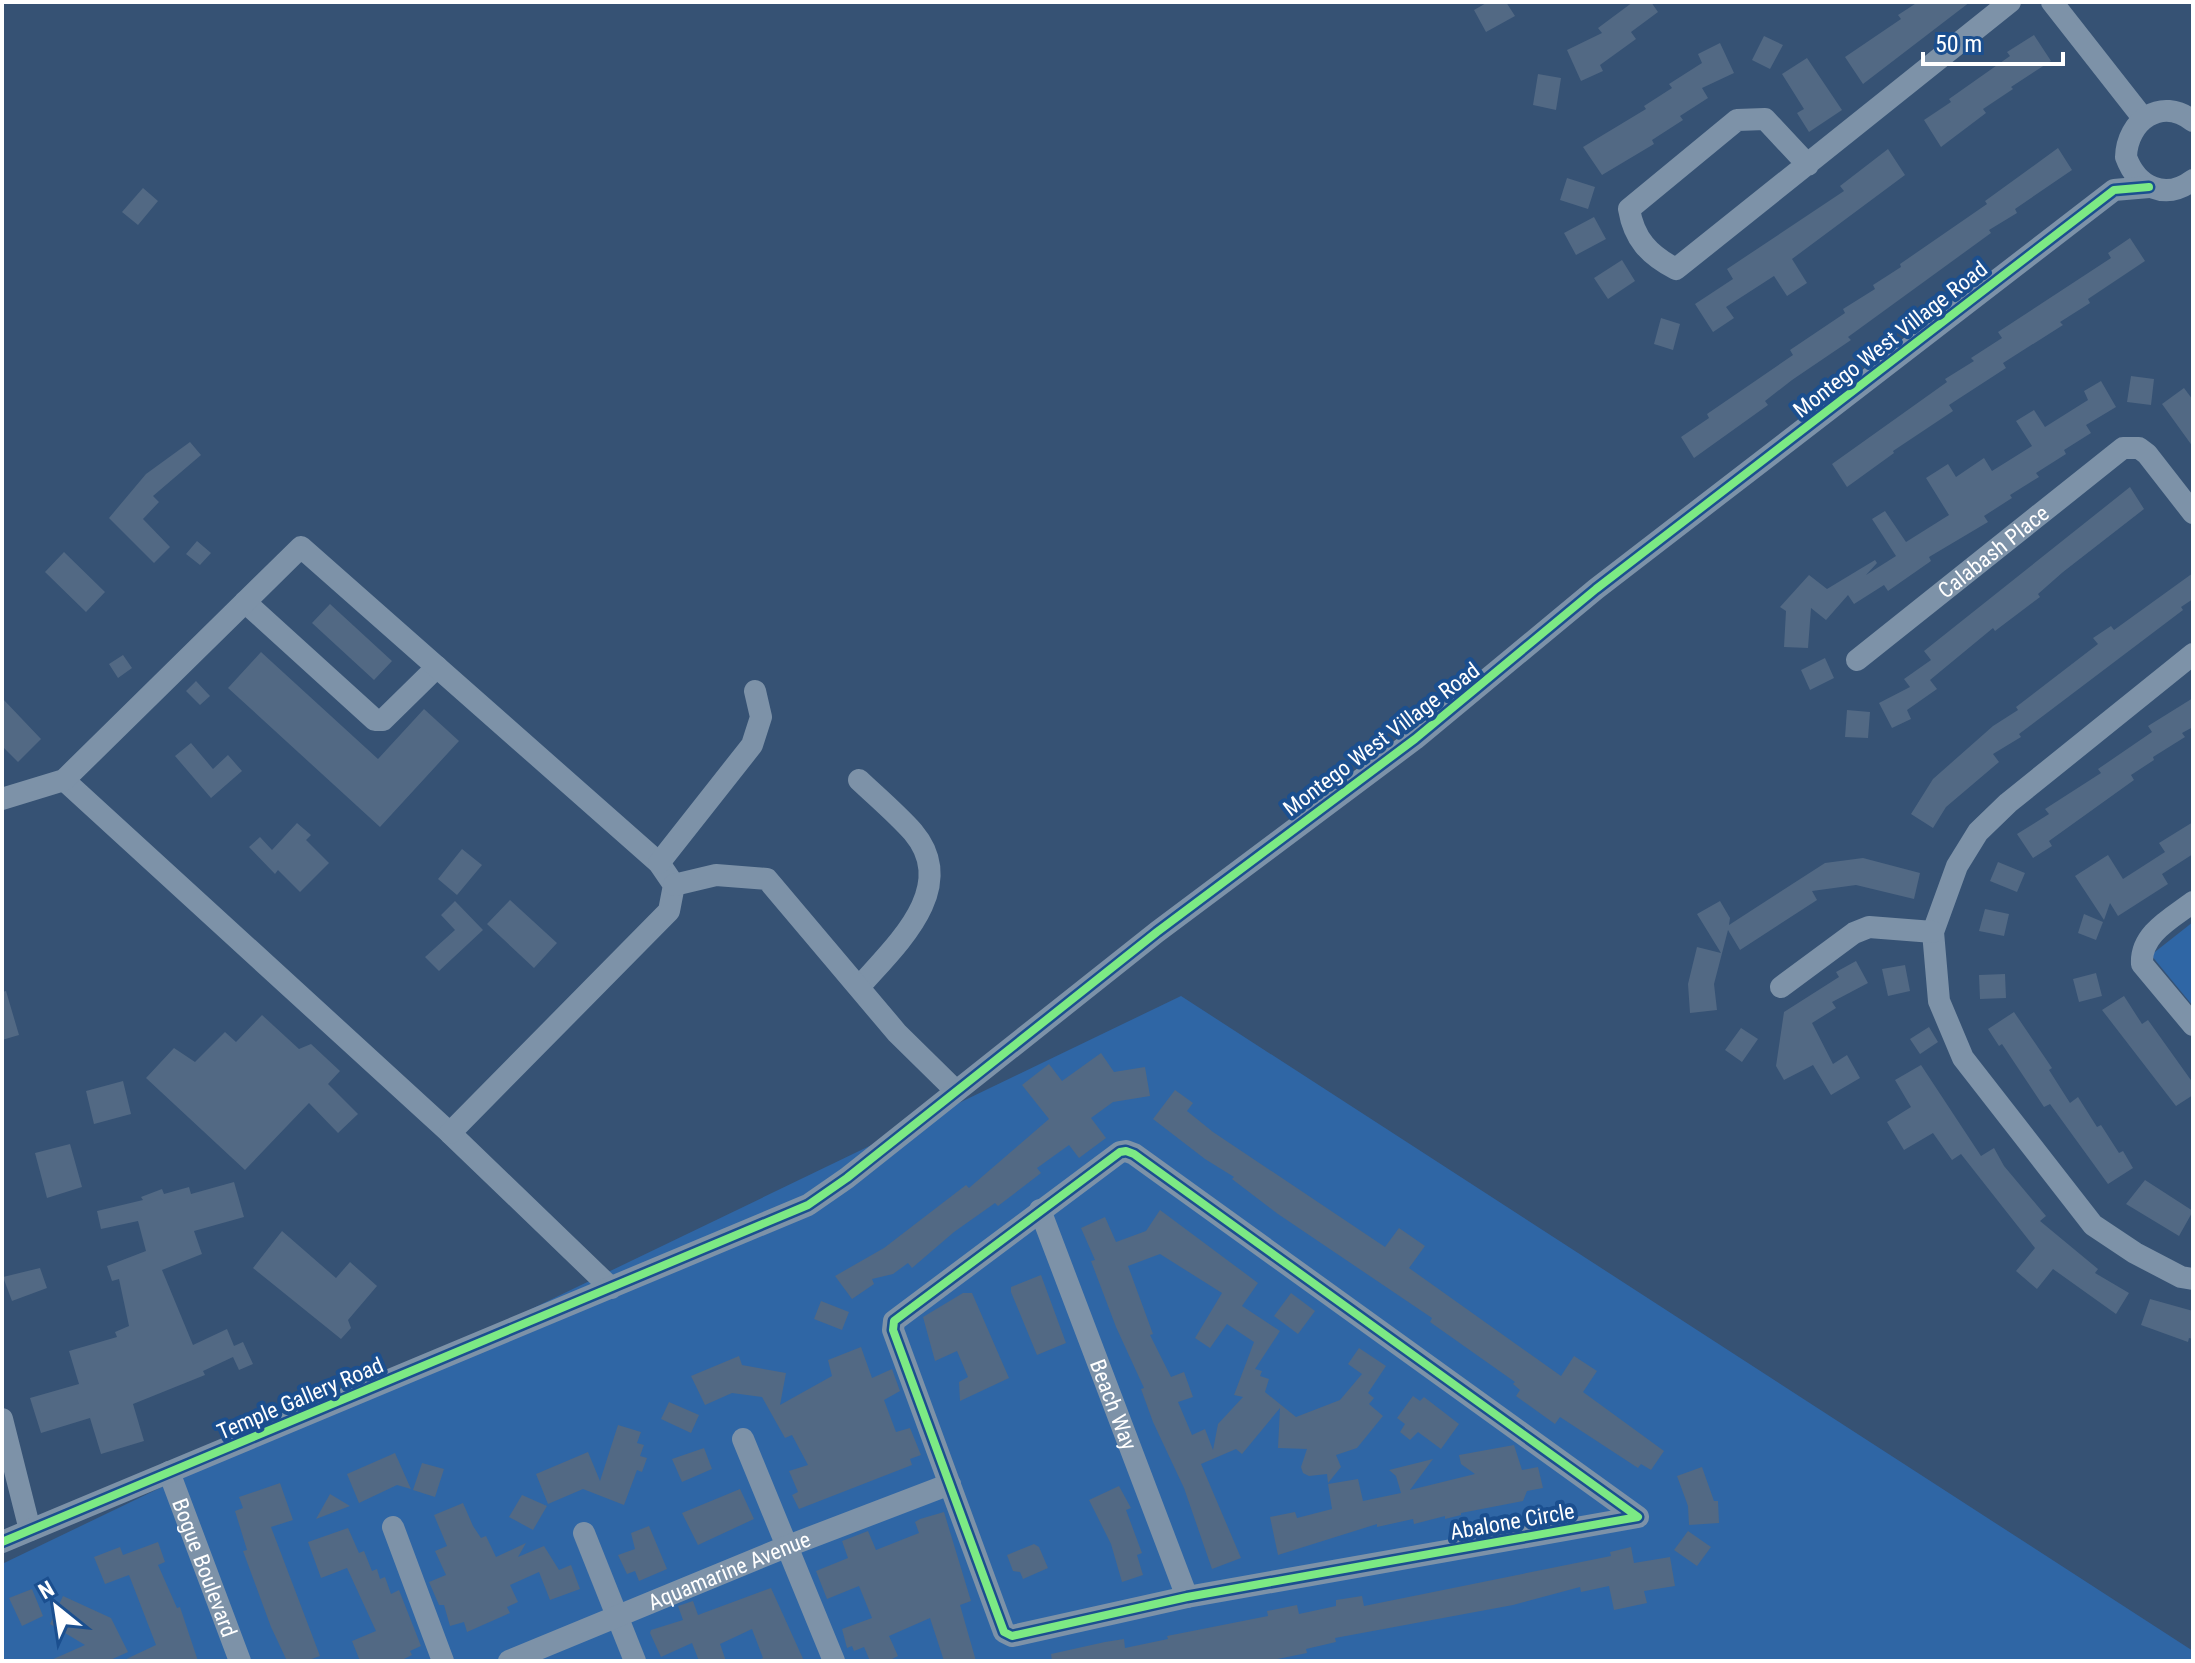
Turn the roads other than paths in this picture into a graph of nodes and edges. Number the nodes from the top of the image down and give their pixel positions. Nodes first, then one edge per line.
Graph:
1 (2010, 2) edge
2 (2052, 2) edge
3 (2188, 114) edge
4 (2143, 118) junction
5 (2126, 150) junction
6 (1808, 165) junction
7 (2193, 180) edge
8 (2159, 189) junction
9 (2114, 190) junction
10 (2193, 201) edge
11 (2193, 513) edge
12 (245, 602) junction
13 (2193, 654) edge
14 (1857, 660) dead end
15 (437, 667) junction
16 (755, 691) dead end
17 (64, 780) junction
18 (859, 780) dead end
19 (2, 799) edge
20 (659, 863) junction
21 (674, 885) junction
22 (2193, 902) edge
23 (1933, 932) junction
24 (860, 986) junction
25 (1781, 987) dead end
26 (2193, 1025) edge
27 (956, 1091) junction
28 (450, 1133) junction
29 (1040, 1210) junction
30 (2193, 1279) edge
31 (611, 1288) junction
32 (2, 1419) edge
33 (743, 1439) dead end
34 (169, 1472) junction
35 (950, 1484) junction
36 (393, 1527) dead end
37 (30, 1530) junction
38 (584, 1533) dead end
39 (2, 1542) edge
40 (788, 1546) junction
41 (1187, 1597) junction
42 (617, 1618) junction
43 (240, 1661) edge
44 (443, 1661) edge
45 (509, 1661) edge
46 (635, 1661) edge
47 (834, 1661) edge

1 - 6 street
2 - 4 street
3 - 4 street
4 - 5 street
5 - 8 street
5 - 9 street
6 - 6 street
7 - 8 street
8 - 9 street
8 - 10 street
9 - 27 street, Montego West Village Road
11 - 14 street, Calabash Place
12 - 15 street
12 - 15 street
12 - 17 street
13 - 23 street
15 - 20 street
16 - 20 street
17 - 19 street
17 - 28 street
18 - 24 street
20 - 21 street
21 - 24 street
21 - 28 street
22 - 26 street
23 - 25 street
23 - 30 street
24 - 27 street
27 - 31 street, Montego West Village Road
28 - 31 street
29 - 35 street, Abalone Circle
29 - 41 street, Beach Way
29 - 41 street, Abalone Circle
31 - 34 street, Temple Gallery Road
32 - 37 street
33 - 40 street
34 - 37 street, Temple Gallery Road
34 - 43 street, Bogue Boulevard
35 - 40 street, Aquamarine Avenue
35 - 41 street, Abalone Circle
36 - 44 street
37 - 39 street, Temple Gallery Road
38 - 42 street
40 - 42 street, Aquamarine Avenue
40 - 47 street
42 - 45 street, Aquamarine Avenue
42 - 46 street

